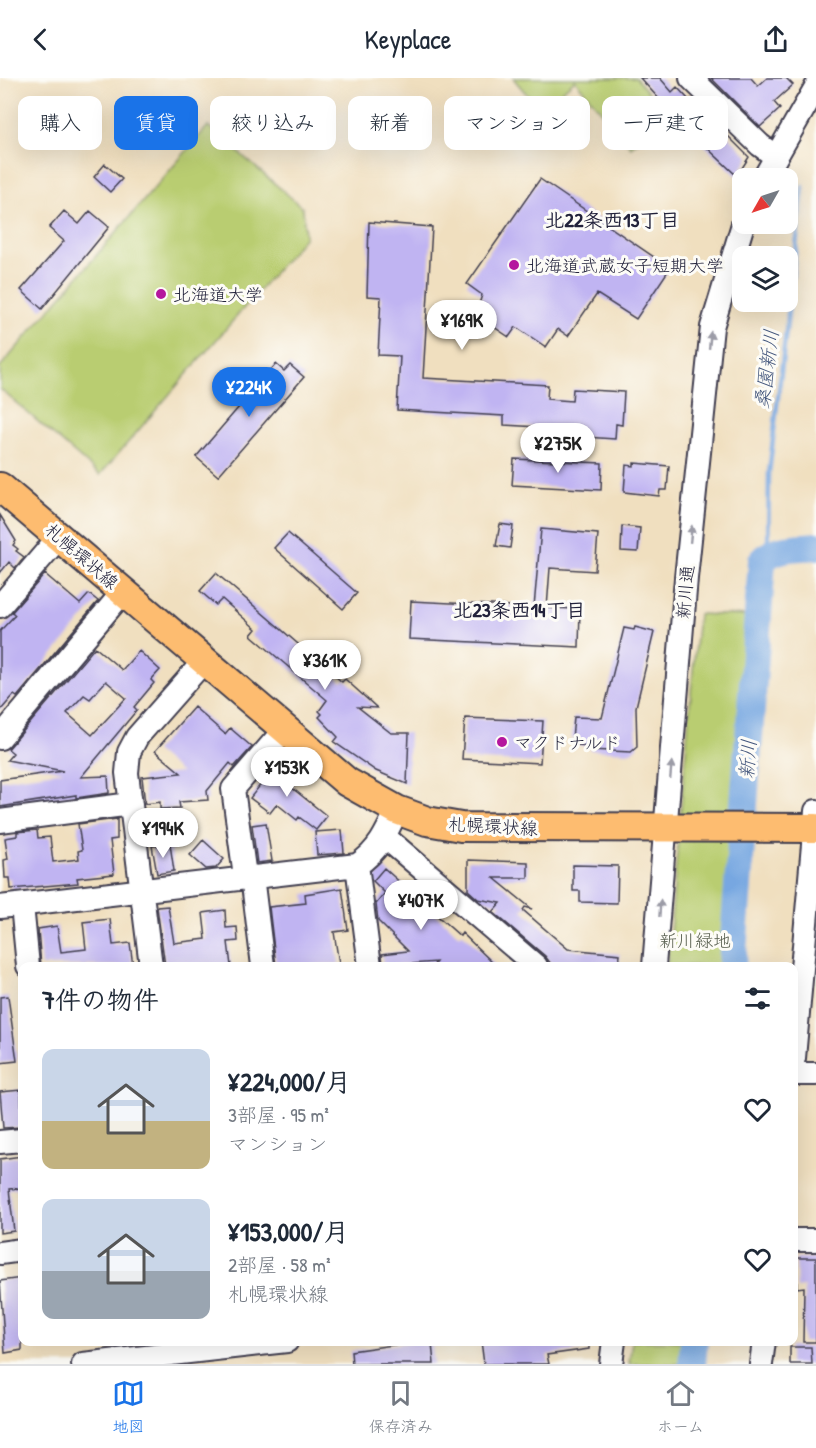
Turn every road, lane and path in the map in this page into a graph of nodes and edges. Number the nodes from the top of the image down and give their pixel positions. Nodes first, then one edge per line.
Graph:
1 (691, 78) edge
2 (816, 87) edge
3 (777, 157) junction
4 (770, 168) edge
5 (740, 234) edge
6 (0, 486) edge
7 (59, 537) junction
8 (123, 592) junction
9 (0, 606) edge
10 (204, 661) junction
11 (285, 729) junction
12 (0, 738) edge
13 (131, 804) junction
14 (397, 810) junction
15 (0, 820) edge
16 (815, 822) edge
17 (665, 828) junction
18 (385, 837) junction
19 (357, 865) junction
20 (248, 876) junction
21 (142, 891) junction
22 (11, 906) edge
23 (27, 962) edge
24 (151, 962) edge
25 (262, 962) edge
26 (369, 962) edge
27 (531, 962) edge
28 (654, 962) edge
29 (809, 966) edge
30 (798, 1033) edge
31 (798, 1074) edge
32 (816, 1074) edge
33 (18, 1140) edge
34 (0, 1142) edge
35 (798, 1240) edge
36 (816, 1240) edge
37 (18, 1250) edge
38 (0, 1252) edge
39 (247, 1346) edge
40 (613, 1346) edge
41 (763, 1346) edge
42 (198, 1352) edge
43 (83, 1364) edge
44 (611, 1364) edge
45 (761, 1364) edge

1 - 3 street
2 - 3 street
3 - 4 street
17 -> 5 street, 新川通
6 - 7 main road, 札幌環状線
7 - 8 main road, 札幌環状線
7 - 9 street
8 - 10 main road, 札幌環状線
8 - 12 street
10 - 11 main road, 札幌環状線
10 - 13 street
11 - 14 main road, 札幌環状線
11 - 20 street
13 - 15 street
13 - 21 street
14 - 17 main road, 札幌環状線
14 - 18 street
16 - 17 main road, 札幌環状線
16 - 29 street
28 -> 17 street, 新川通
18 - 19 street
18 - 27 street
19 - 20 street
19 - 26 street
20 - 21 street
20 - 25 street
21 - 22 street
21 - 24 street
22 - 23 street
29 - 30 street
31 - 32 street
33 - 34 street
35 - 36 street
37 - 38 street
39 - 42 street
40 - 44 street
41 - 45 street
42 - 43 street

